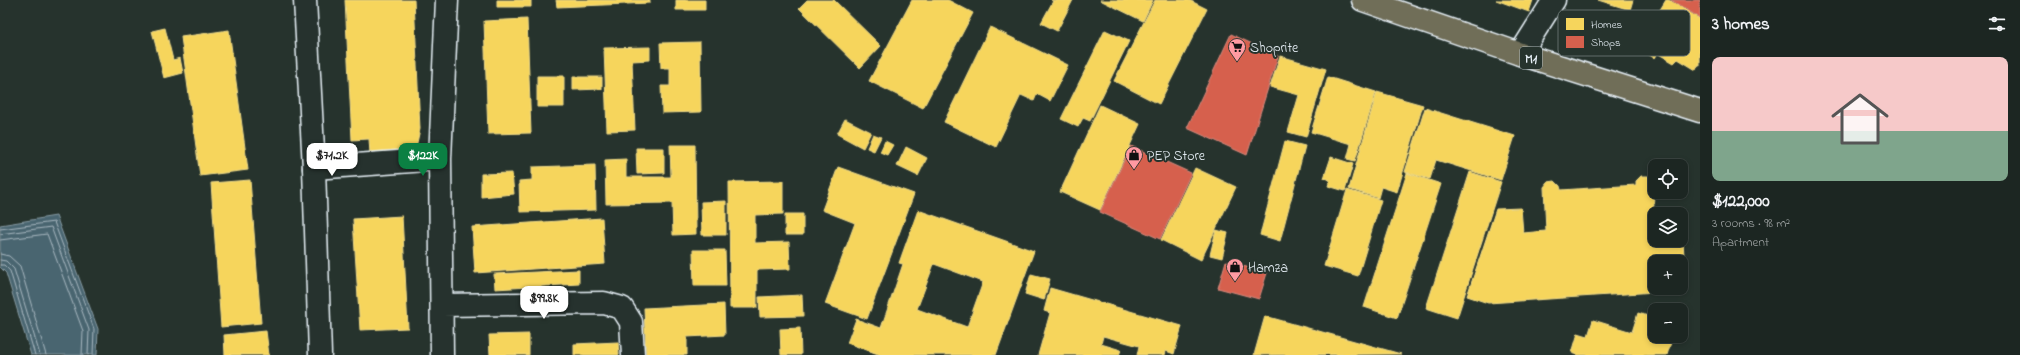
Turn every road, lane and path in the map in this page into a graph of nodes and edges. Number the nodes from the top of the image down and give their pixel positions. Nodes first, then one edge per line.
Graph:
1 (305, 0) edge
2 (447, 0) edge
3 (1363, 0) edge
4 (1554, 0) edge
5 (1520, 54) junction
6 (1700, 111) edge
7 (440, 159) junction
8 (314, 168) junction
9 (442, 305) junction
10 (320, 355) edge
11 (442, 355) edge
12 (634, 355) edge

1 - 8 street
2 - 7 street
3 - 5 highway, M1
4 - 5 street
5 - 6 highway, M1
7 - 8 street
7 - 9 street
8 - 10 street
9 - 11 street
9 - 12 street

